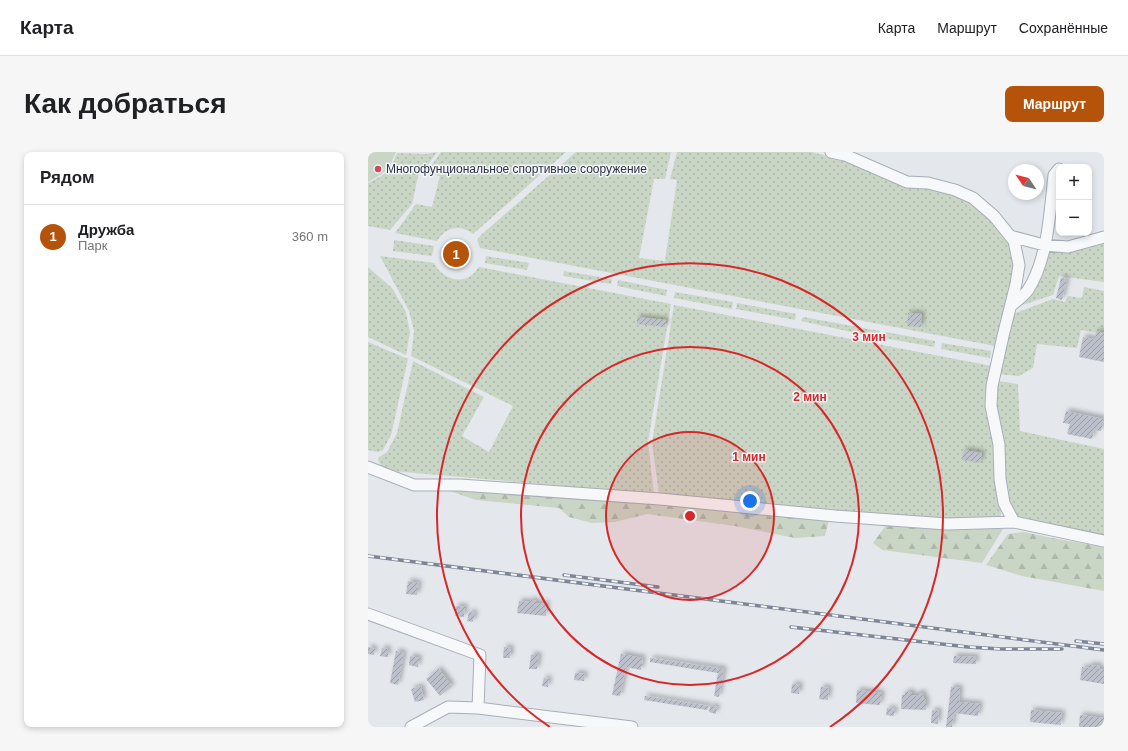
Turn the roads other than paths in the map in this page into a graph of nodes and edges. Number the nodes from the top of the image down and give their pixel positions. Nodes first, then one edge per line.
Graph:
1 (831, 152) edge
2 (1056, 173) edge
3 (1010, 236) junction
4 (1104, 236) edge
5 (1044, 245) junction
6 (1012, 305) junction
7 (368, 467) edge
8 (1014, 522) junction
9 (1104, 541) edge
10 (369, 616) edge
11 (478, 708) junction
12 (612, 726) edge
13 (411, 727) edge
14 (632, 727) edge

1 - 3 street
2 - 5 street
3 - 5 street
3 - 6 street
4 - 5 street
5 - 6 street
6 - 8 street
7 - 8 street
8 - 9 street
10 - 11 street
11 - 12 street
11 - 13 street
12 - 14 street

